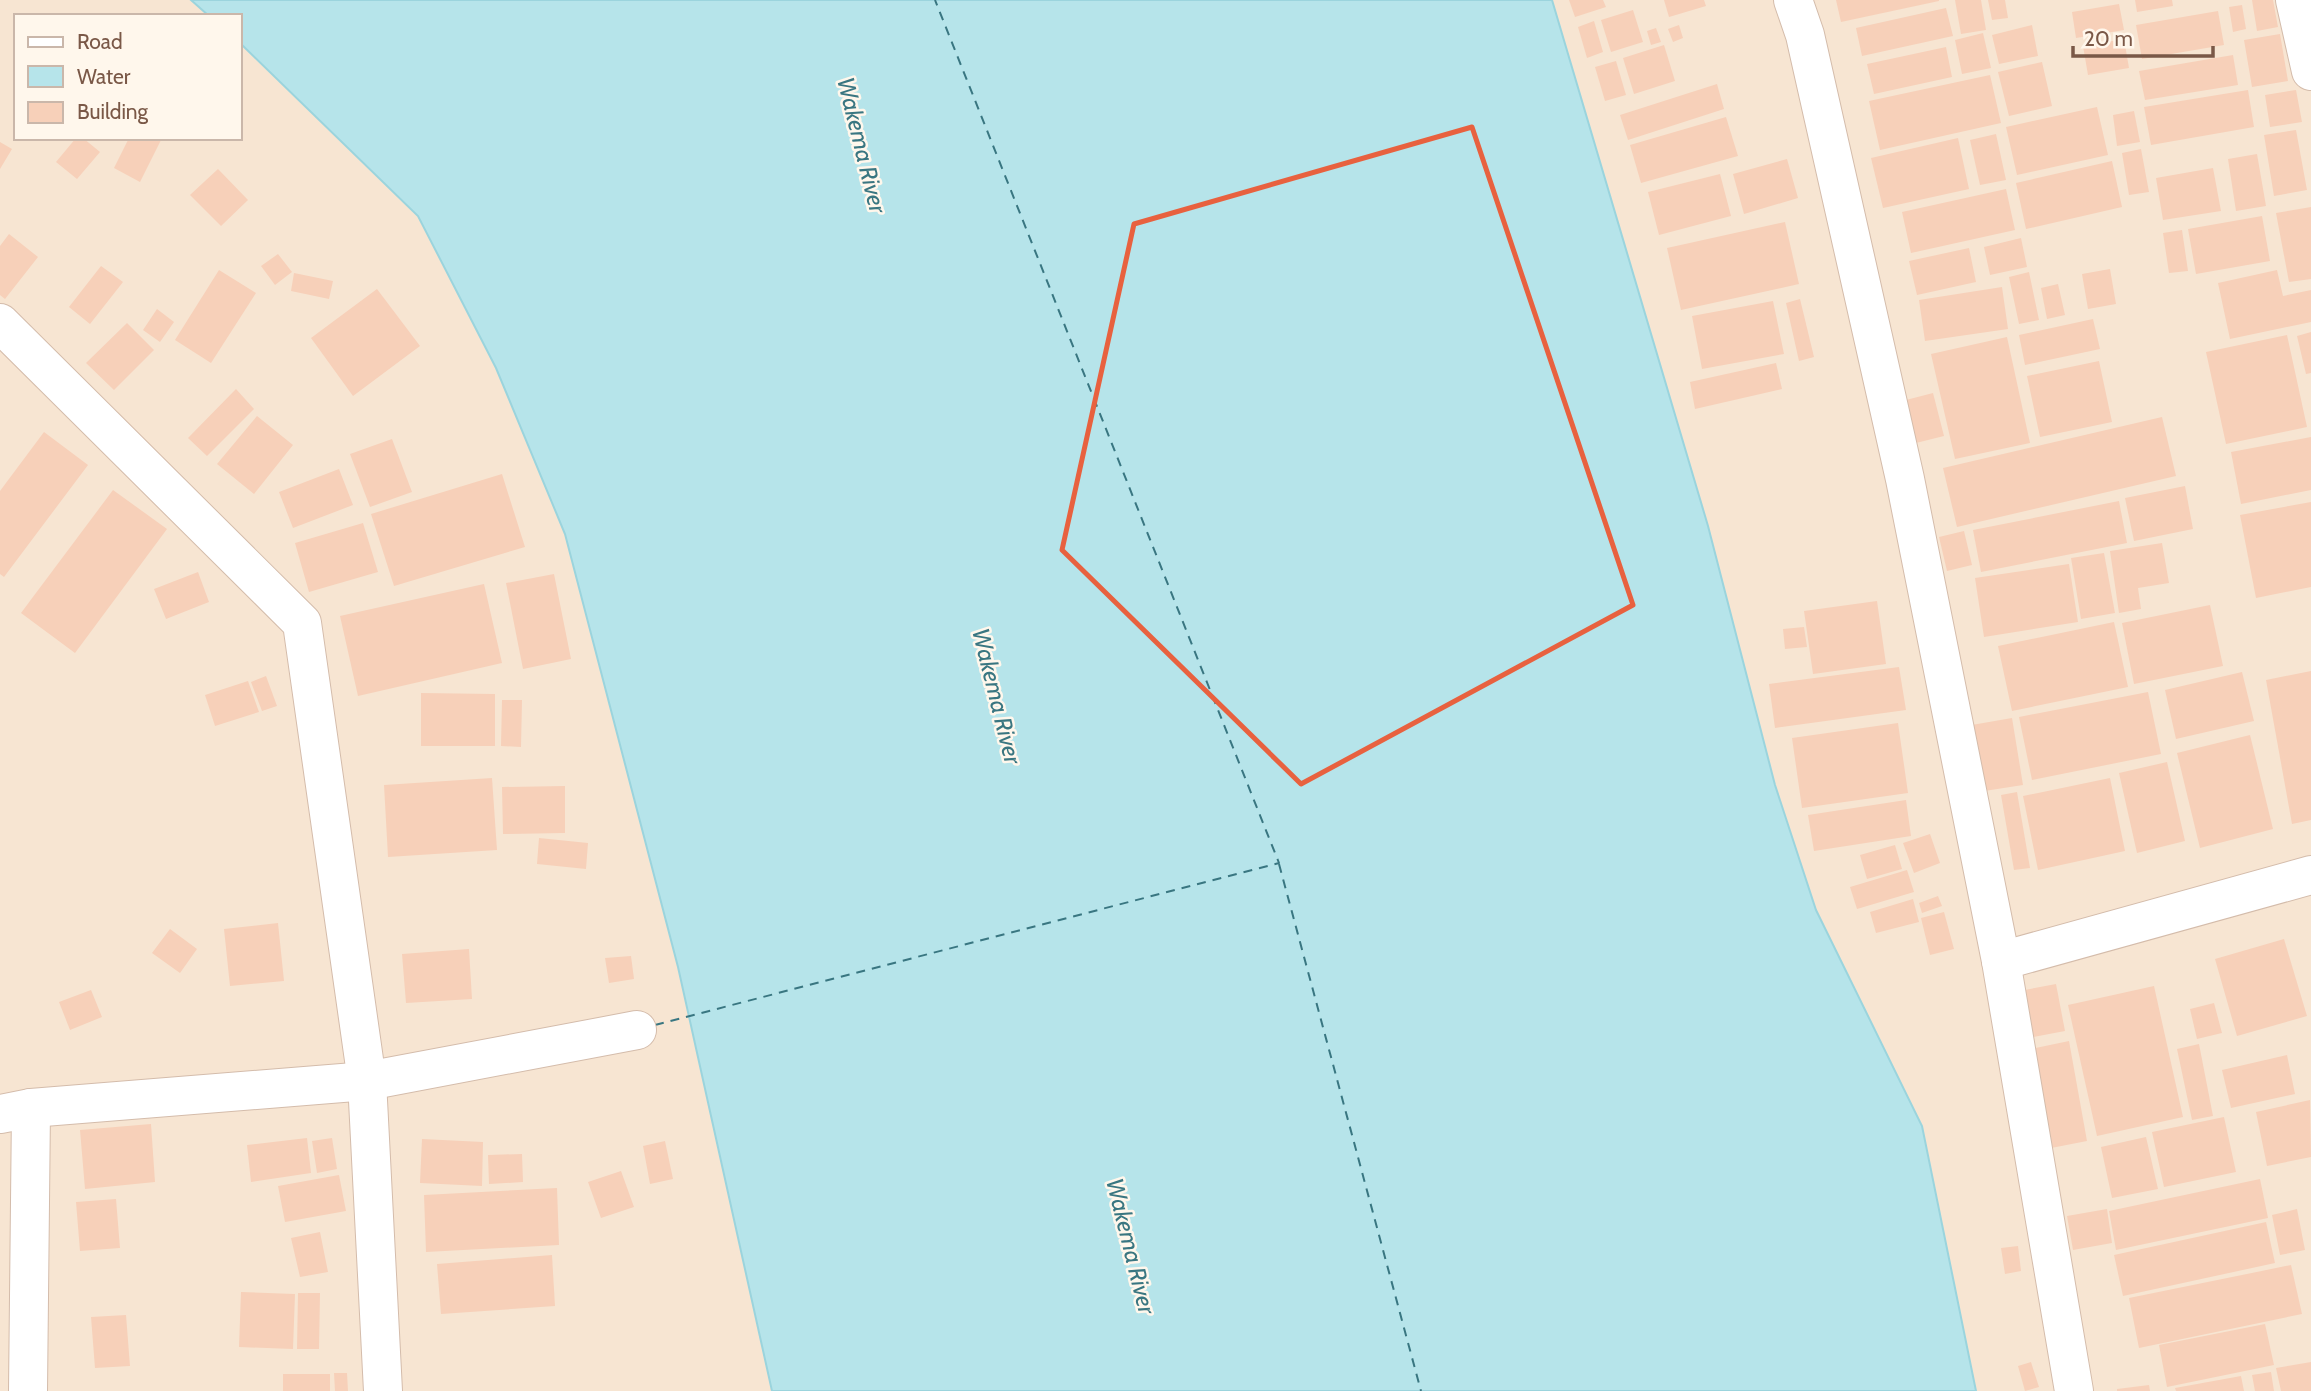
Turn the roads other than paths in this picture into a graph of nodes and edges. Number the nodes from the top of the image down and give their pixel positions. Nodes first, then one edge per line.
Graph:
1 (1793, 0) edge
2 (2295, 0) edge
3 (2311, 71) edge
4 (0, 323) edge
5 (2311, 876) edge
6 (2001, 961) junction
7 (637, 1030) dead end
8 (367, 1081) junction
9 (15, 1111) edge
10 (28, 1391) edge
11 (383, 1391) edge
12 (2074, 1391) edge

1 - 6 street
2 - 3 street
4 - 8 street
5 - 6 street
6 - 12 street
7 - 8 street
8 - 9 street
8 - 11 street
9 - 10 street

